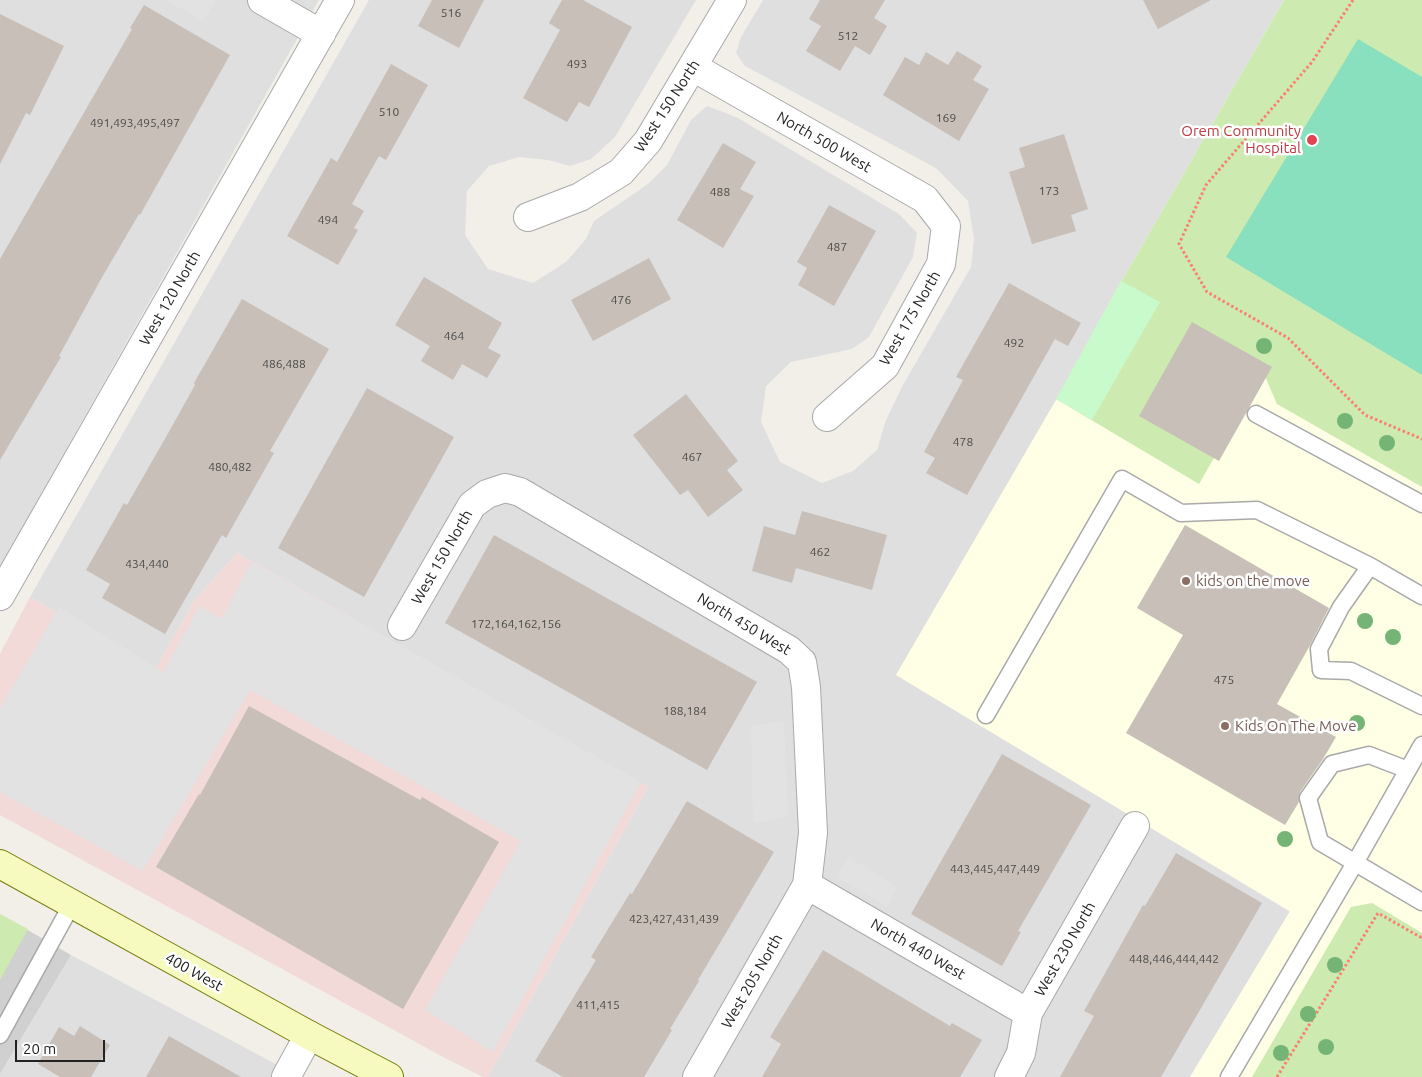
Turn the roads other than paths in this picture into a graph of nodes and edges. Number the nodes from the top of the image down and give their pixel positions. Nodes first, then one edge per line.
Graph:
1 (262, 0) edge
2 (340, 0) edge
3 (732, 0) edge
4 (321, 34) junction
5 (693, 68) junction
6 (528, 218) dead end
7 (946, 226) joint
8 (1256, 414) dead end
9 (827, 417) dead end
10 (487, 494) joint
11 (1422, 504) edge
12 (1370, 566) junction
13 (0, 596) edge
14 (1422, 596) edge
15 (402, 626) dead end
16 (1422, 706) edge
17 (986, 715) dead end
18 (1422, 745) edge
19 (1408, 770) junction
20 (1135, 826) dead end
21 (1355, 863) junction
22 (0, 864) edge
23 (807, 885) junction
24 (1422, 902) edge
25 (72, 904) junction
26 (1028, 1013) junction
27 (0, 1035) edge
28 (309, 1035) junction
29 (286, 1077) edge
30 (389, 1077) edge
31 (697, 1077) edge
32 (1009, 1077) edge
33 (1229, 1077) edge

1 - 4 street
2 - 4 street, West 120 North
3 - 5 street, West 150 North
4 - 13 street, West 120 North
5 - 6 street, West 150 North
5 - 7 street, North 500 West
7 - 9 street, West 175 North
8 - 11 lane
10 - 15 street, West 150 North
10 - 23 street, North 450 West
12 - 14 lane
12 - 16 lane
12 - 17 lane
18 - 19 lane
19 - 21 lane
19 - 21 lane
20 - 26 street, West 230 North
21 - 24 lane
21 - 33 lane
22 - 25 main road, 400 West
23 - 26 street, North 440 West
23 - 31 street, West 205 North
25 - 27 lane
25 - 28 main road, 400 West
26 - 32 street, West 230 North
28 - 29 street
28 - 30 main road, 400 West

